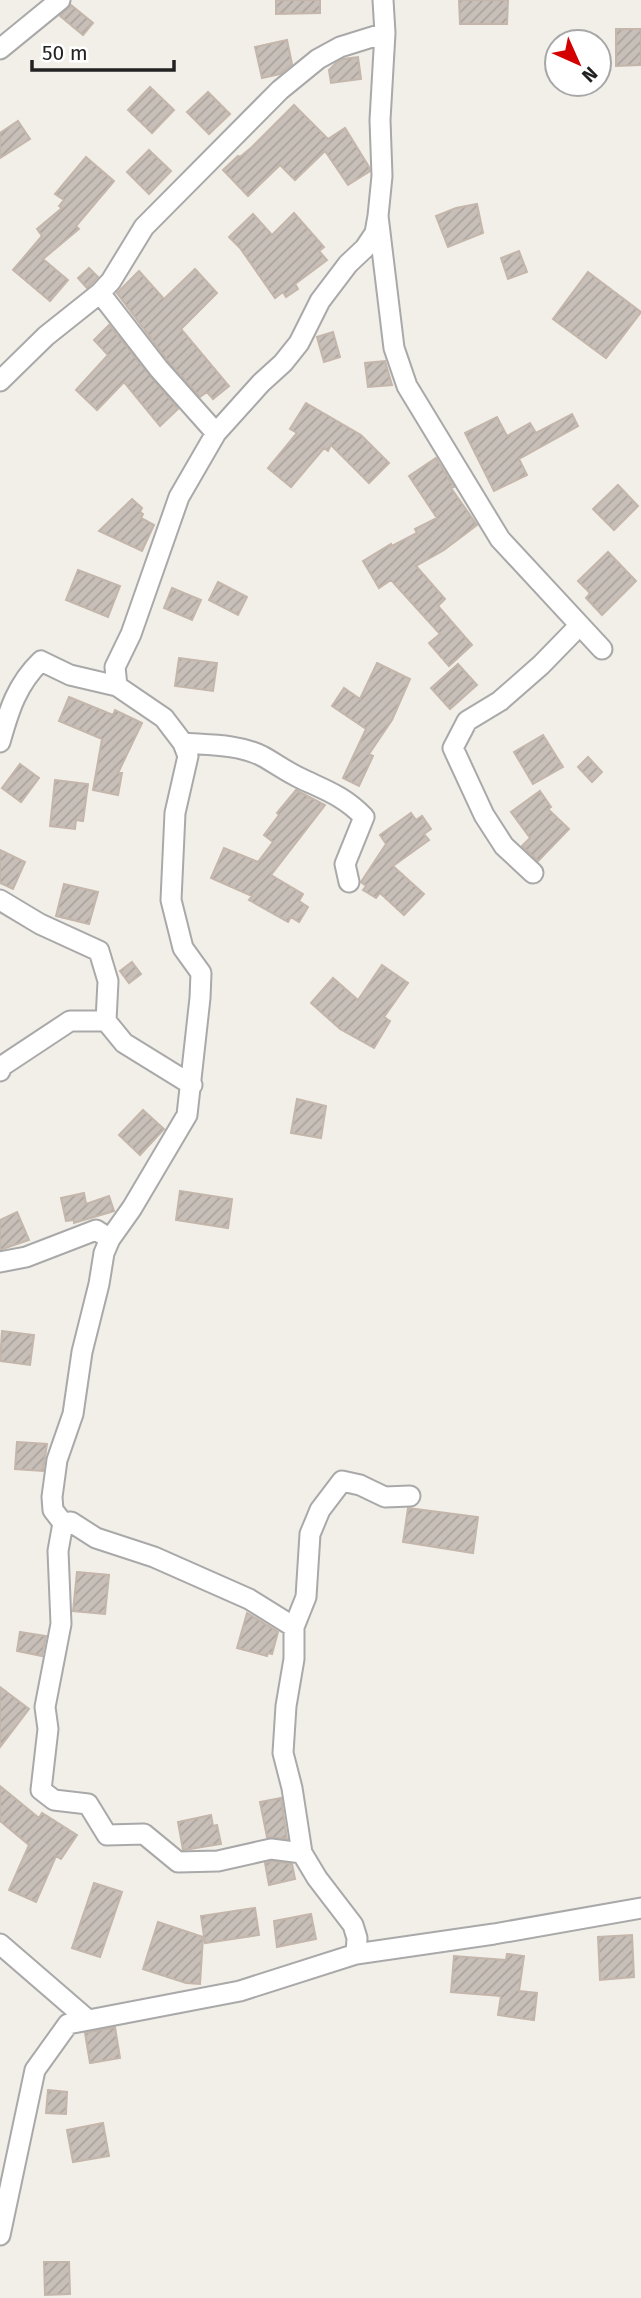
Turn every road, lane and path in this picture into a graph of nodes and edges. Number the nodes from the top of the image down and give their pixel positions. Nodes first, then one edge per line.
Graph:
1 (60, 0) edge
2 (383, 0) edge
3 (385, 33) junction
4 (0, 48) edge
5 (378, 216) junction
6 (100, 293) junction
7 (0, 381) edge
8 (216, 433) junction
9 (579, 626) junction
10 (603, 649) dead end
11 (117, 686) junction
12 (4, 707) edge
13 (0, 742) edge
14 (183, 743) junction
15 (533, 873) dead end
16 (349, 882) dead end
17 (0, 901) edge
18 (106, 1021) junction
19 (0, 1071) edge
20 (192, 1085) junction
21 (110, 1239) junction
22 (0, 1262) edge
23 (410, 1496) dead end
24 (63, 1523) junction
25 (294, 1627) junction
26 (302, 1853) junction
27 (641, 1908) edge
28 (0, 1944) edge
29 (356, 1954) junction
30 (88, 2020) junction
31 (8, 2151) edge
32 (0, 2235) edge

1 - 4 street
2 - 3 street
3 - 5 street
3 - 6 street
5 - 8 street
5 - 9 street
6 - 7 street
6 - 8 street
8 - 11 street
9 - 10 street
9 - 15 street
11 - 12 street
11 - 14 street
12 - 13 street
14 - 16 street
14 - 20 street
17 - 18 street
18 - 19 street
18 - 20 street
20 - 21 street
21 - 22 street
21 - 24 street
23 - 25 street
24 - 25 street
24 - 26 street
25 - 26 street
26 - 29 street
27 - 29 street
28 - 30 street
29 - 30 street
30 - 31 street
31 - 32 street

